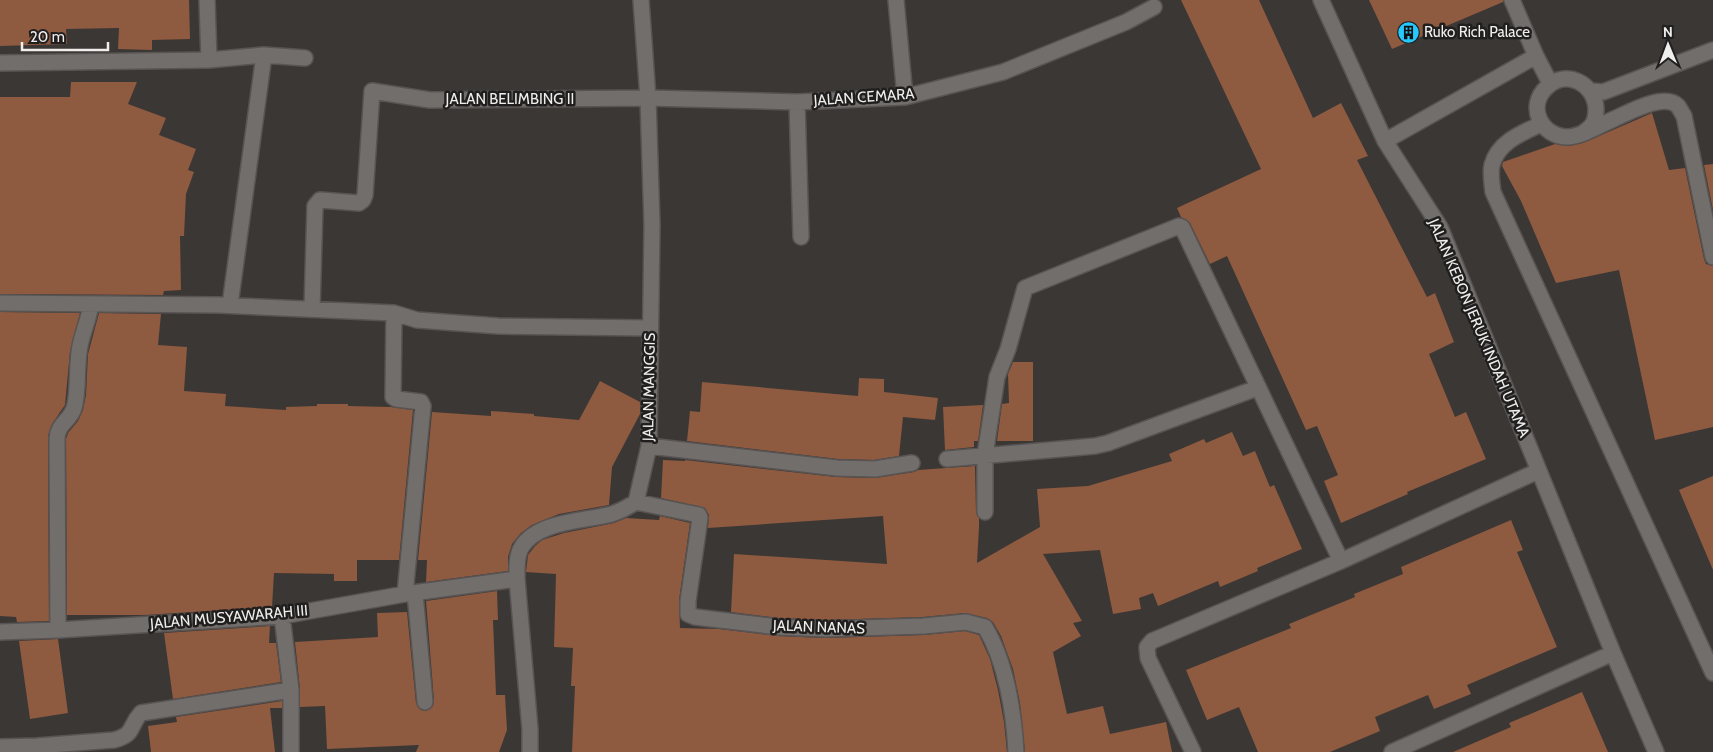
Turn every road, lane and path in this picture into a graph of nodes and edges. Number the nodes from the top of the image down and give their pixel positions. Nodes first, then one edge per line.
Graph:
1 (207, 0) edge
2 (641, 0) edge
3 (896, 0) edge
4 (1321, 0) edge
5 (1512, 0) edge
6 (1154, 7) dead end
7 (1713, 50) edge
8 (264, 55) junction
9 (1536, 56) junction
10 (305, 58) dead end
11 (209, 60) junction
12 (0, 64) edge
13 (1550, 83) junction
14 (1592, 91) junction
15 (905, 97) junction
16 (648, 98) junction
17 (797, 102) junction
18 (1541, 124) junction
19 (1583, 133) junction
20 (1385, 141) junction
21 (801, 237) dead end
22 (1713, 257) edge
23 (0, 303) edge
24 (91, 304) junction
25 (230, 305) junction
26 (312, 309) junction
27 (394, 314) junction
28 (649, 328) junction
29 (1257, 388) junction
30 (649, 446) junction
31 (986, 455) junction
32 (947, 459) dead end
33 (912, 463) dead end
34 (1538, 470) junction
35 (636, 502) junction
36 (984, 512) dead end
37 (1341, 561) junction
38 (517, 579) junction
39 (410, 594) junction
40 (282, 616) junction
41 (58, 630) junction
42 (0, 632) edge
43 (1613, 654) junction
44 (1713, 673) edge
45 (291, 690) junction
46 (425, 702) dead end
47 (0, 747) edge
48 (291, 752) edge
49 (530, 752) edge
50 (1016, 752) edge
51 (1193, 752) edge
52 (1392, 752) edge
53 (1656, 752) edge

1 - 11 street
2 - 16 street, JALAN MANGGIS
3 - 15 street
4 - 20 street, JALAN KEBON JERUK INDAH UTAMA
5 - 9 street
6 - 15 street, JALAN CEMARA
7 - 14 street
8 - 10 street
8 - 11 street
8 - 25 street
9 - 13 street
9 - 20 street
11 - 12 street
13 - 14 street
13 - 18 street
14 - 19 street
15 - 17 street, JALAN CEMARA
16 - 17 street, JALAN CEMARA
16 - 26 street, JALAN BELIMBING II
16 - 28 street, JALAN MANGGIS
17 - 21 street
18 - 19 street
18 - 44 street
19 - 22 street
20 - 34 street, JALAN KEBON JERUK INDAH UTAMA
23 - 24 street
24 - 25 street
24 - 41 street
25 - 26 street
26 - 27 street
27 - 28 street
27 - 39 street
28 - 30 street, JALAN MANGGIS
29 - 31 street
29 - 31 street
29 - 37 street
30 - 33 street
30 - 35 street, JALAN MANGGIS
31 - 32 street
31 - 36 street
34 - 37 street
34 - 43 street, JALAN KEBON JERUK INDAH UTAMA
35 - 38 street
35 - 50 street, JALAN NANAS
37 - 51 street
38 - 39 street, JALAN MUSYAWARAH III
38 - 49 street
39 - 40 street, JALAN MUSYAWARAH III
39 - 46 street
40 - 41 street, JALAN MUSYAWARAH III
40 - 45 street
41 - 42 street, JALAN MUSYAWARAH III
43 - 52 street
43 - 53 street, JALAN KEBON JERUK INDAH UTAMA
45 - 47 street
45 - 48 street

